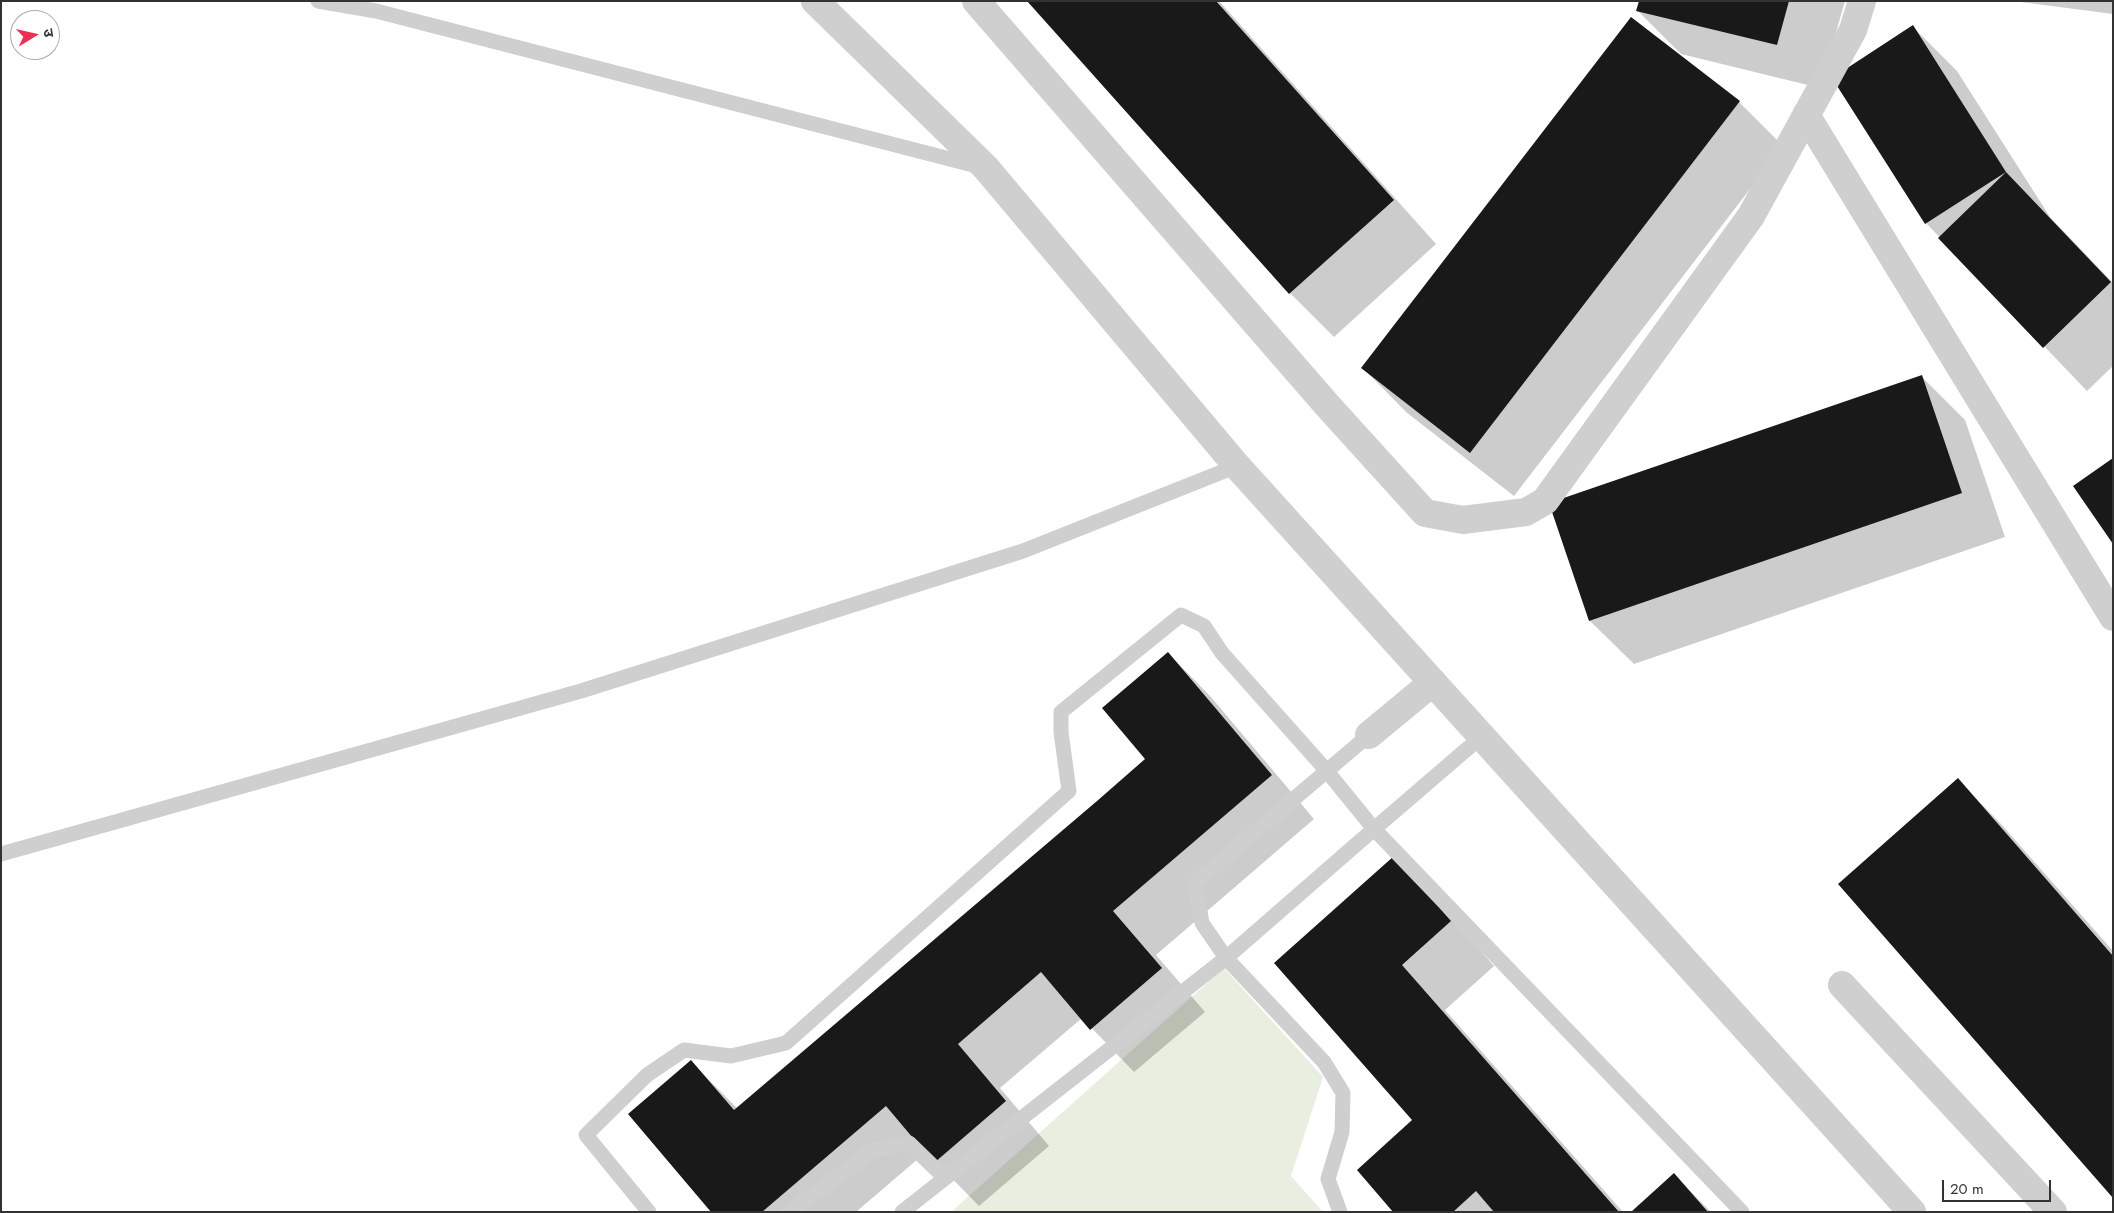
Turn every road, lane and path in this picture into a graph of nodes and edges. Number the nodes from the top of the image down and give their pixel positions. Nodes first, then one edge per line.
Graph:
1 (318, 1) edge
2 (815, 1) edge
3 (976, 1) edge
4 (1862, 1) edge
5 (1806, 115) junction
6 (986, 168) junction
7 (1237, 466) junction
8 (2113, 617) edge
9 (1433, 682) junction
10 (1368, 735) joint
11 (1481, 736) junction
12 (1326, 770) junction
13 (1374, 829) junction
14 (1, 854) edge
15 (1226, 958) junction
16 (1842, 985) dead end
17 (945, 1178) junction
18 (649, 1212) edge
19 (790, 1212) edge
20 (902, 1212) edge
21 (1340, 1212) edge
22 (1742, 1212) edge
23 (1912, 1212) edge
24 (2054, 1212) edge

1 - 6 lane
2 - 6 street
3 - 5 street
4 - 5 street
5 - 8 street
6 - 7 street
7 - 9 street
7 - 14 lane
9 - 10 street
9 - 11 street
10 - 12 lane
11 - 13 lane
11 - 23 street
12 - 13 lane
12 - 15 lane
12 - 18 lane
13 - 15 lane
13 - 22 lane
15 - 17 lane
15 - 21 lane
16 - 24 street
17 - 19 lane
17 - 20 lane

